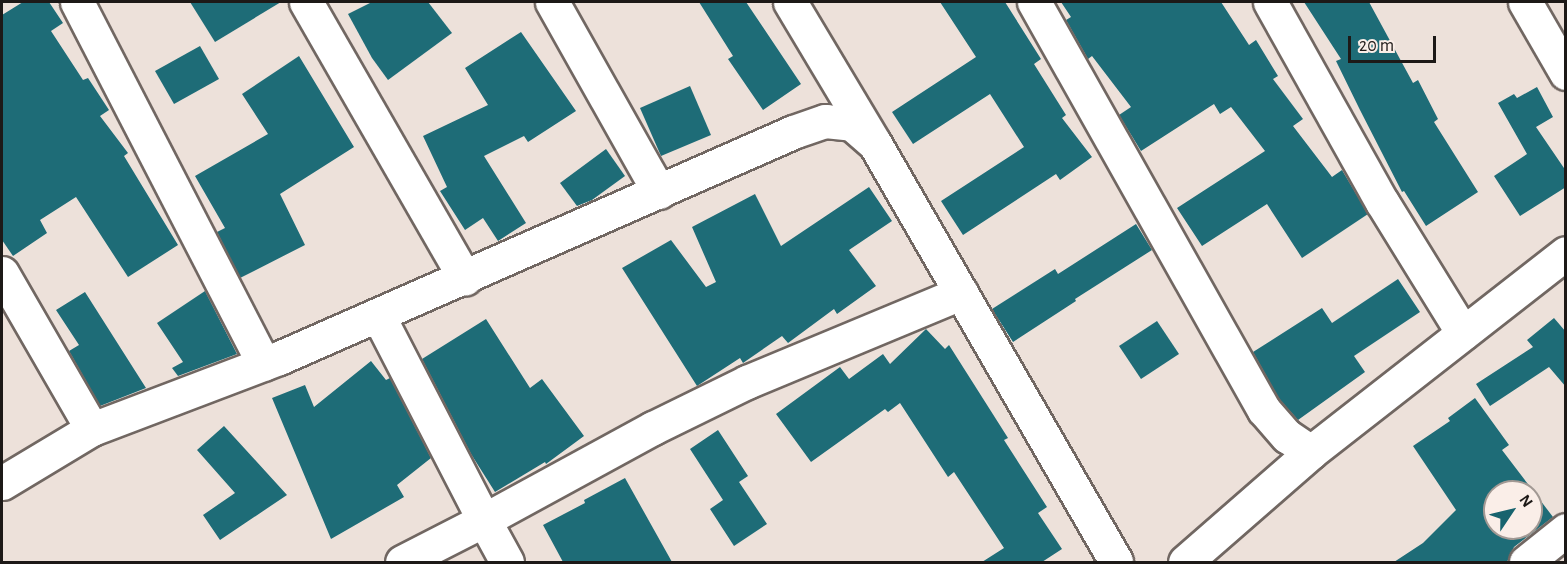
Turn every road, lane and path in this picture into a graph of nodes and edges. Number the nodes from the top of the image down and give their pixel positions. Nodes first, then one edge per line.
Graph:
1 (77, 2) edge
2 (306, 2) edge
3 (552, 2) edge
4 (790, 2) edge
5 (1034, 2) edge
6 (1270, 2) edge
7 (1525, 2) edge
8 (1566, 73) edge
9 (875, 144) junction
10 (659, 192) junction
11 (1566, 253) edge
12 (2, 273) edge
13 (465, 278) junction
14 (961, 293) junction
15 (378, 315) junction
16 (1463, 333) junction
17 (264, 364) junction
18 (92, 429) junction
19 (1311, 452) junction
20 (2, 483) edge
21 (484, 520) junction
22 (1566, 530) edge
23 (402, 562) edge
24 (507, 562) edge
25 (1116, 562) edge
26 (1185, 562) edge
27 (1526, 562) edge

1 - 17 street
2 - 13 street
3 - 10 street
4 - 9 street
5 - 19 street
6 - 16 street
7 - 8 street
9 - 10 street
9 - 14 street
10 - 13 street
11 - 16 street
12 - 18 street
13 - 15 street
14 - 21 street
14 - 25 street
15 - 17 street
15 - 21 street
16 - 19 street
17 - 18 street
18 - 20 street
19 - 26 street
21 - 23 street
21 - 24 street
22 - 27 street

